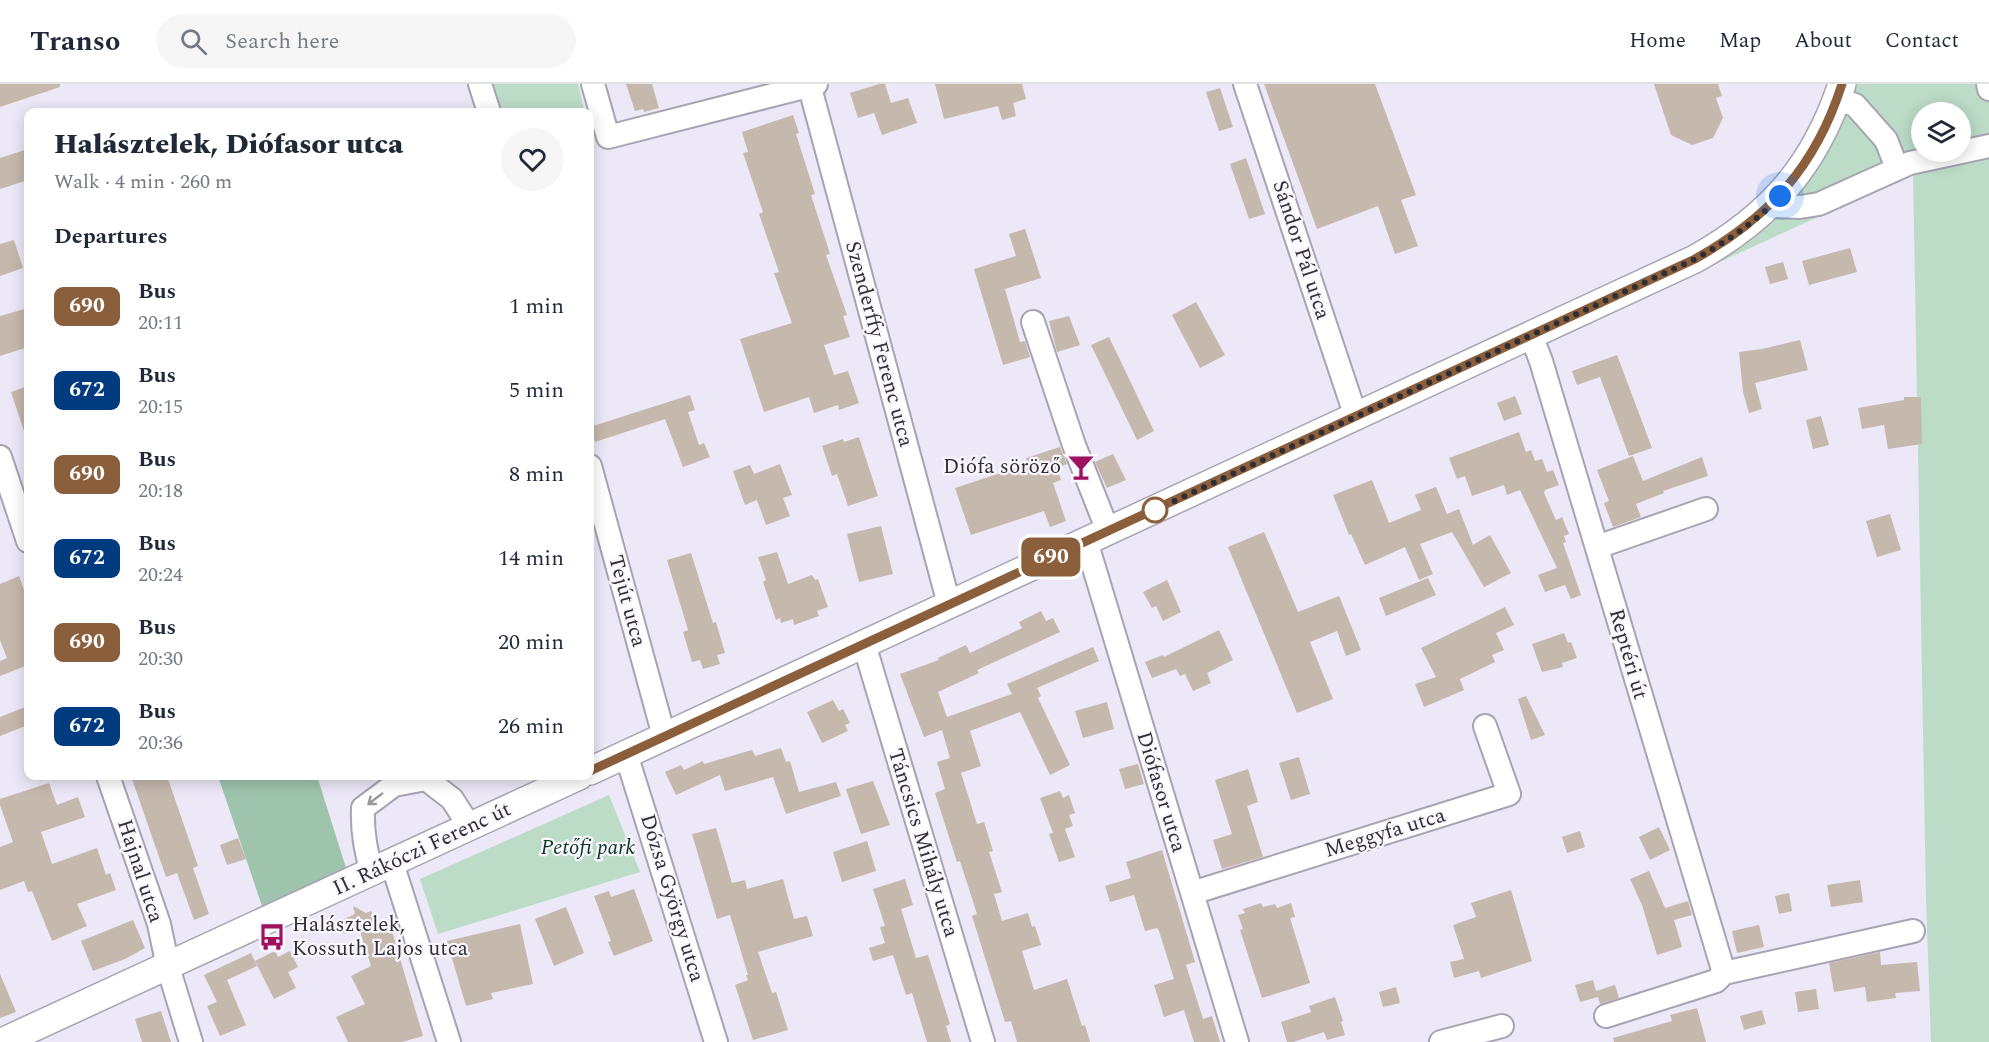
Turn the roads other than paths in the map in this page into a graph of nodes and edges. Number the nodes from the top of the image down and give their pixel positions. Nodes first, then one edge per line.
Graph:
1 (480, 84) edge
2 (593, 84) edge
3 (1245, 84) edge
4 (1988, 84) edge
5 (812, 85) edge
6 (1989, 90) edge
7 (1840, 91) edge
8 (488, 108) edge
9 (1989, 146) edge
10 (1897, 168) junction
11 (1771, 206) junction
12 (1033, 322) dead end
13 (1531, 335) junction
14 (1356, 417) junction
15 (0, 457) edge
16 (594, 481) edge
17 (1706, 509) dead end
18 (24, 529) edge
19 (1097, 536) junction
20 (1598, 547) junction
21 (949, 604) junction
22 (864, 644) junction
23 (1485, 726) dead end
24 (664, 736) junction
25 (626, 754) junction
26 (594, 769) edge
27 (109, 780) edge
28 (421, 780) edge
29 (427, 780) edge
30 (570, 780) edge
31 (470, 827) junction
32 (382, 868) junction
33 (1192, 893) junction
34 (1913, 931) dead end
35 (168, 967) junction
36 (1724, 973) junction
37 (1606, 1016) dead end
38 (1502, 1026) dead end
39 (2, 1042) edge
40 (190, 1042) edge
41 (449, 1042) edge
42 (716, 1042) edge
43 (983, 1042) edge
44 (1238, 1042) edge
45 (1441, 1042) edge

1 - 8 street
2 - 5 street
3 - 14 street, Sándor Pál utca
4 - 6 street
5 - 21 street, Szenderffy Ferenc utca
7 - 10 street
7 - 11 main road
9 - 10 street
10 - 11 street
11 - 13 main road
12 - 19 street, Diófasor utca
13 - 14 main road
13 - 20 street, Reptéri út
14 - 19 main road
15 - 18 street
16 - 24 street, Tejút utca
17 - 20 street
19 - 21 main road
19 - 33 street, Diófasor utca
20 - 36 street, Reptéri út
21 - 22 main road
22 - 24 main road
22 - 43 street, Táncsics Mihály utca
23 - 33 street, Meggyfa utca
24 - 25 main road
25 - 26 main road
25 - 42 street, Dózsa György utca
27 - 35 street, Hajnal utca
28 -> 32 street
31 -> 29 street
30 - 31 main road, II. Rákóczi Ferenc út
31 - 32 main road, II. Rákóczi Ferenc út
32 - 35 main road, II. Rákóczi Ferenc út
32 - 41 street
33 - 44 street, Diófasor utca
34 - 36 street
35 - 39 main road, II. Rákóczi Ferenc út
35 - 40 street, Hajnal utca
36 - 37 street
38 - 45 street

